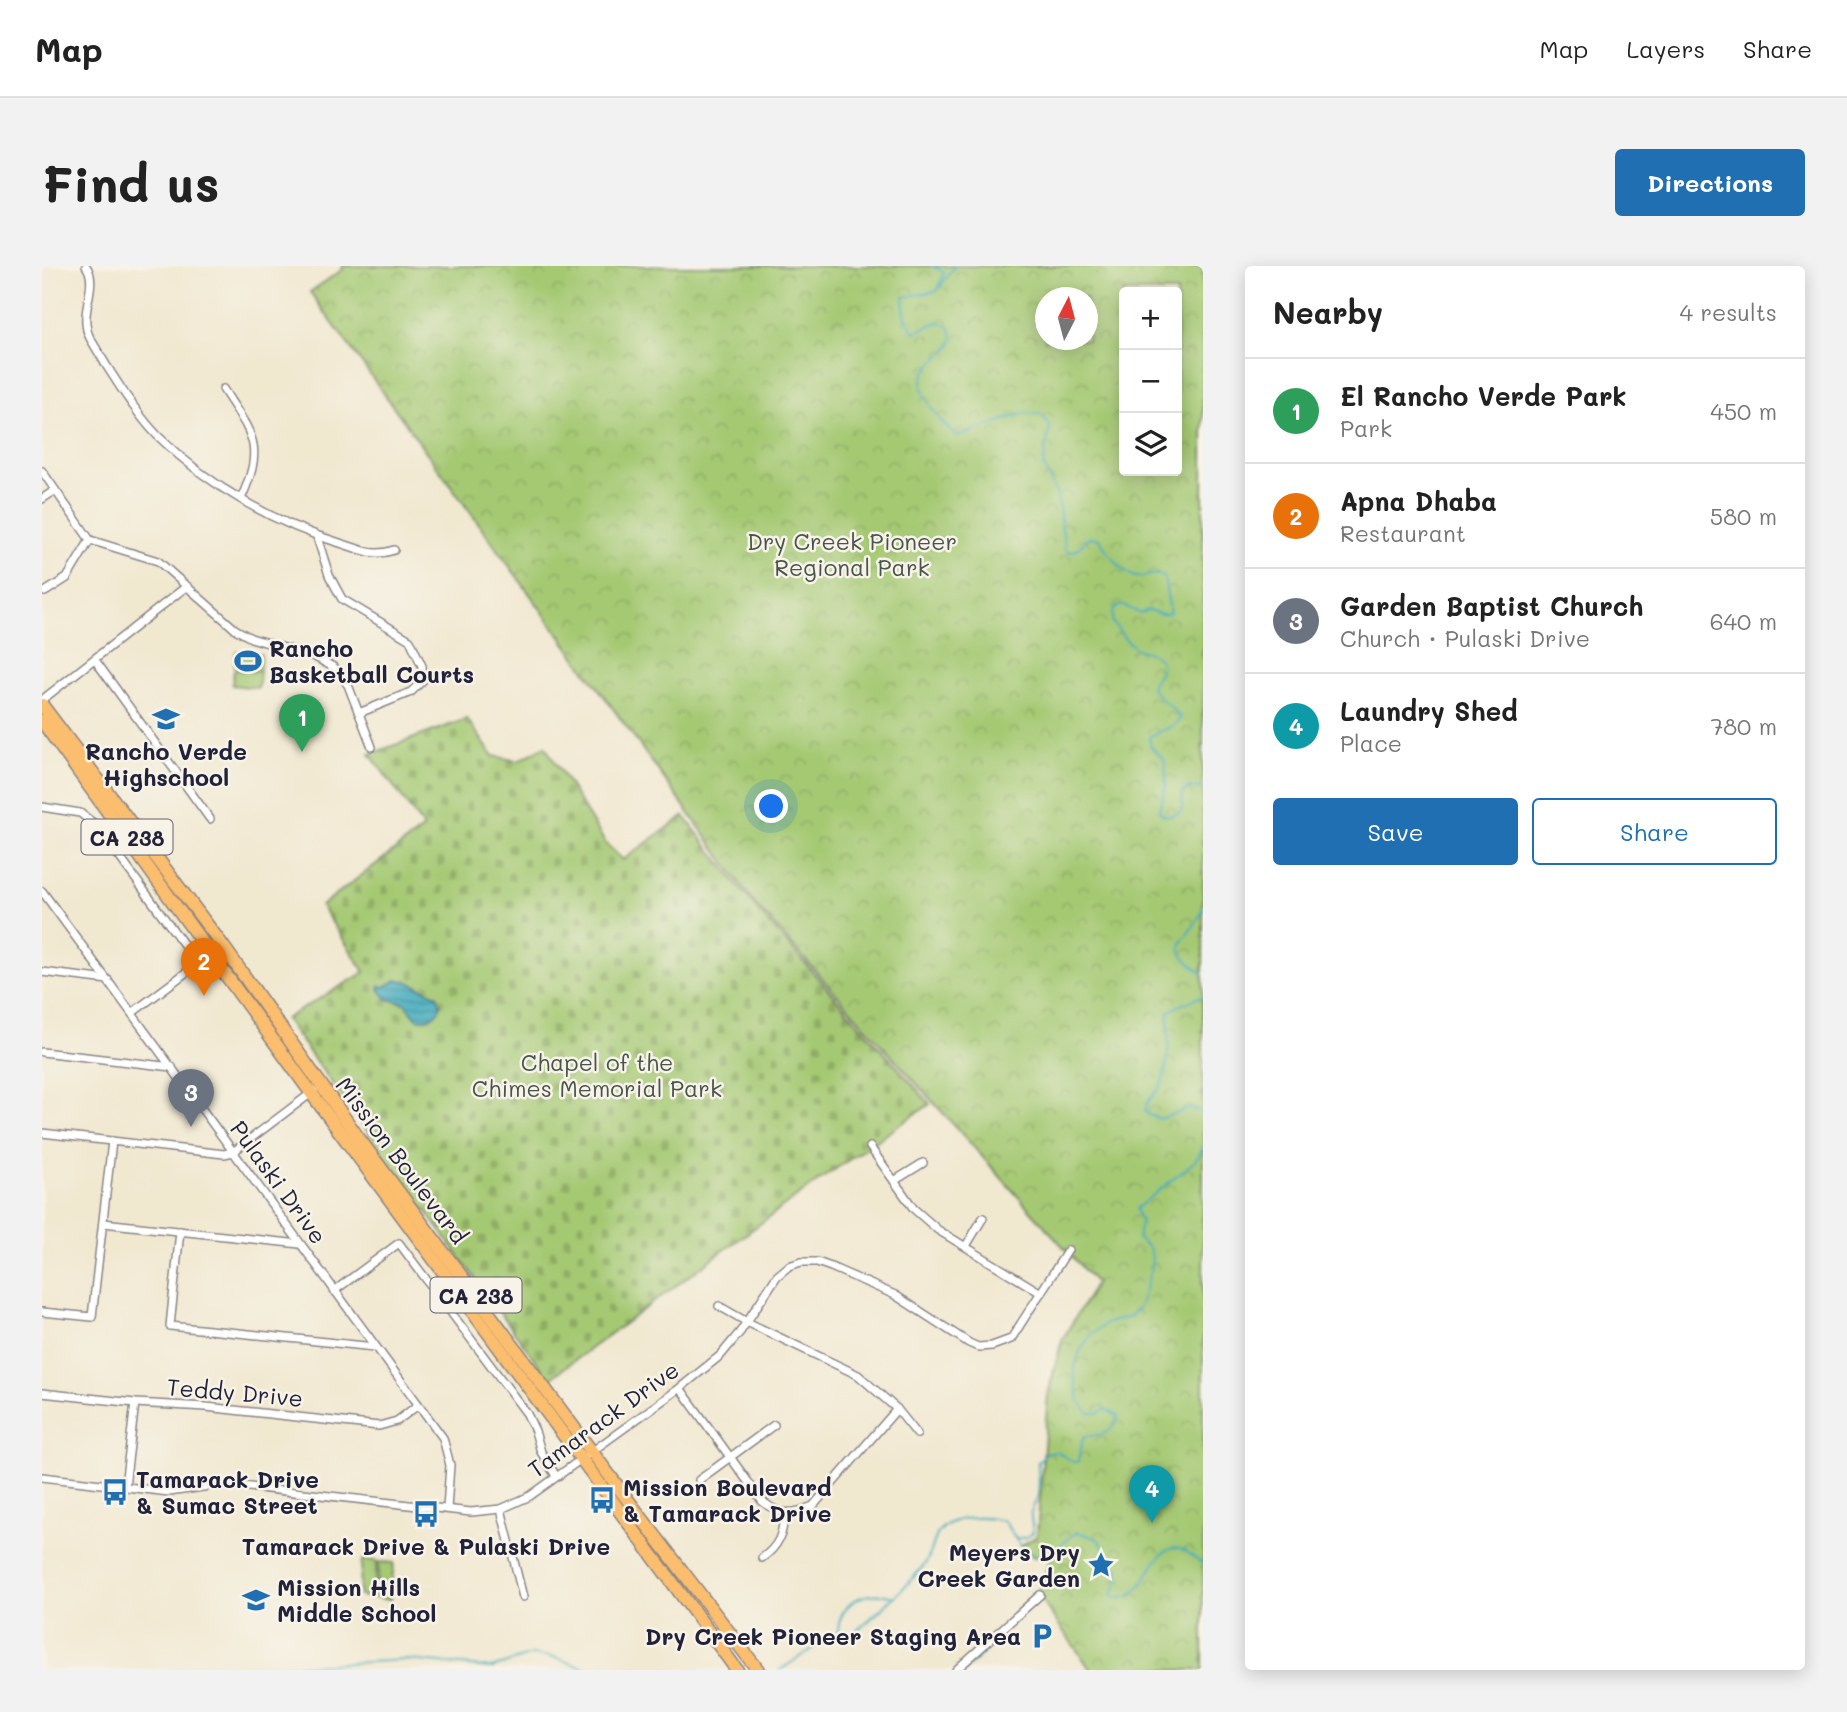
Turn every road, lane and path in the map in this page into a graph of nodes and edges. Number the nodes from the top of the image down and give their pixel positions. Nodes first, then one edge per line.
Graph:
1 (86, 266) edge
2 (223, 389) dead end
3 (42, 471) edge
4 (54, 491) junction
5 (42, 499) edge
6 (241, 499) junction
7 (317, 537) junction
8 (90, 540) junction
9 (394, 550) dead end
10 (187, 586) junction
11 (45, 592) dead end
12 (95, 660) junction
13 (42, 700) edge
14 (42, 705) edge
15 (359, 713) junction
16 (42, 721) edge
17 (372, 747) dead end
18 (42, 807) edge
19 (210, 818) dead end
20 (42, 891) edge
21 (226, 951) junction
22 (212, 953) junction
23 (198, 964) junction
24 (42, 972) edge
25 (108, 980) junction
26 (132, 1013) junction
27 (42, 1052) edge
28 (172, 1067) junction
29 (315, 1089) junction
30 (42, 1133) edge
31 (112, 1141) junction
32 (870, 1147) dead end
33 (233, 1152) junction
34 (923, 1163) dead end
35 (894, 1181) junction
36 (983, 1219) dead end
37 (103, 1223) junction
38 (180, 1231) junction
39 (300, 1244) junction
40 (966, 1246) junction
41 (1068, 1250) dead end
42 (334, 1291) junction
43 (1041, 1293) junction
44 (719, 1306) dead end
45 (42, 1312) edge
46 (747, 1322) junction
47 (375, 1347) junction
48 (680, 1388) junction
49 (42, 1393) edge
50 (135, 1403) junction
51 (418, 1405) junction
52 (897, 1409) junction
53 (774, 1425) dead end
54 (917, 1434) dead end
55 (587, 1454) junction
56 (729, 1457) junction
57 (556, 1476) junction
58 (42, 1477) edge
59 (699, 1480) dead end
60 (125, 1486) junction
61 (447, 1509) junction
62 (501, 1509) junction
63 (784, 1514) junction
64 (762, 1558) dead end
65 (1040, 1595) dead end
66 (523, 1597) dead end
67 (737, 1670) edge
68 (758, 1670) edge
69 (956, 1670) edge

1 - 6 street
2 - 6 street
3 - 4 street
4 - 5 street
4 - 8 street
6 - 7 street
7 - 9 street
7 - 15 street
8 - 10 street
8 - 11 street
10 - 12 street
10 - 15 street
12 - 13 street
12 - 19 street
14 - 21 main road, Mission Boulevard / CA 238
15 - 17 street
16 - 22 main road, Mission Boulevard / CA 238
18 - 23 street
20 - 25 street, Pulaski Drive
21 - 22 street
21 - 29 main road, Mission Boulevard / CA 238
22 - 23 street
22 - 29 main road, Mission Boulevard / CA 238
23 - 26 street
24 - 25 street
25 - 26 street, Pulaski Drive
26 - 28 street, Pulaski Drive
27 - 28 street
28 - 33 street, Pulaski Drive
29 - 33 street
29 - 55 main road, Mission Boulevard / CA 238
30 - 31 street
31 - 33 street
31 - 37 street
32 - 35 street
33 - 39 street, Pulaski Drive
34 - 35 street
35 - 40 street
36 - 40 street
37 - 38 street
37 - 45 street
38 - 39 street
38 - 47 street
39 - 42 street, Pulaski Drive
40 - 43 street
41 - 43 street, Tamarack Drive
42 - 47 street, Pulaski Drive
42 - 57 street
43 - 46 street, Tamarack Drive
44 - 46 street
46 - 48 street, Tamarack Drive
46 - 52 street
47 - 51 street, Pulaski Drive
48 - 55 street, Tamarack Drive
48 - 56 street
49 - 50 street, Teddy Drive
50 - 51 street, Teddy Drive
50 - 60 street
51 - 61 street, Pulaski Drive
52 - 54 street
52 - 63 street
53 - 56 street
55 - 57 street, Tamarack Drive
55 - 67 main road, Mission Boulevard / CA 238
55 - 68 main road, Mission Boulevard / CA 238
56 - 59 street
56 - 63 street
57 - 62 street, Tamarack Drive
58 - 60 street, Tamarack Drive
60 - 61 street, Tamarack Drive
61 - 62 street, Tamarack Drive
62 - 66 street
63 - 64 street
65 - 69 street

